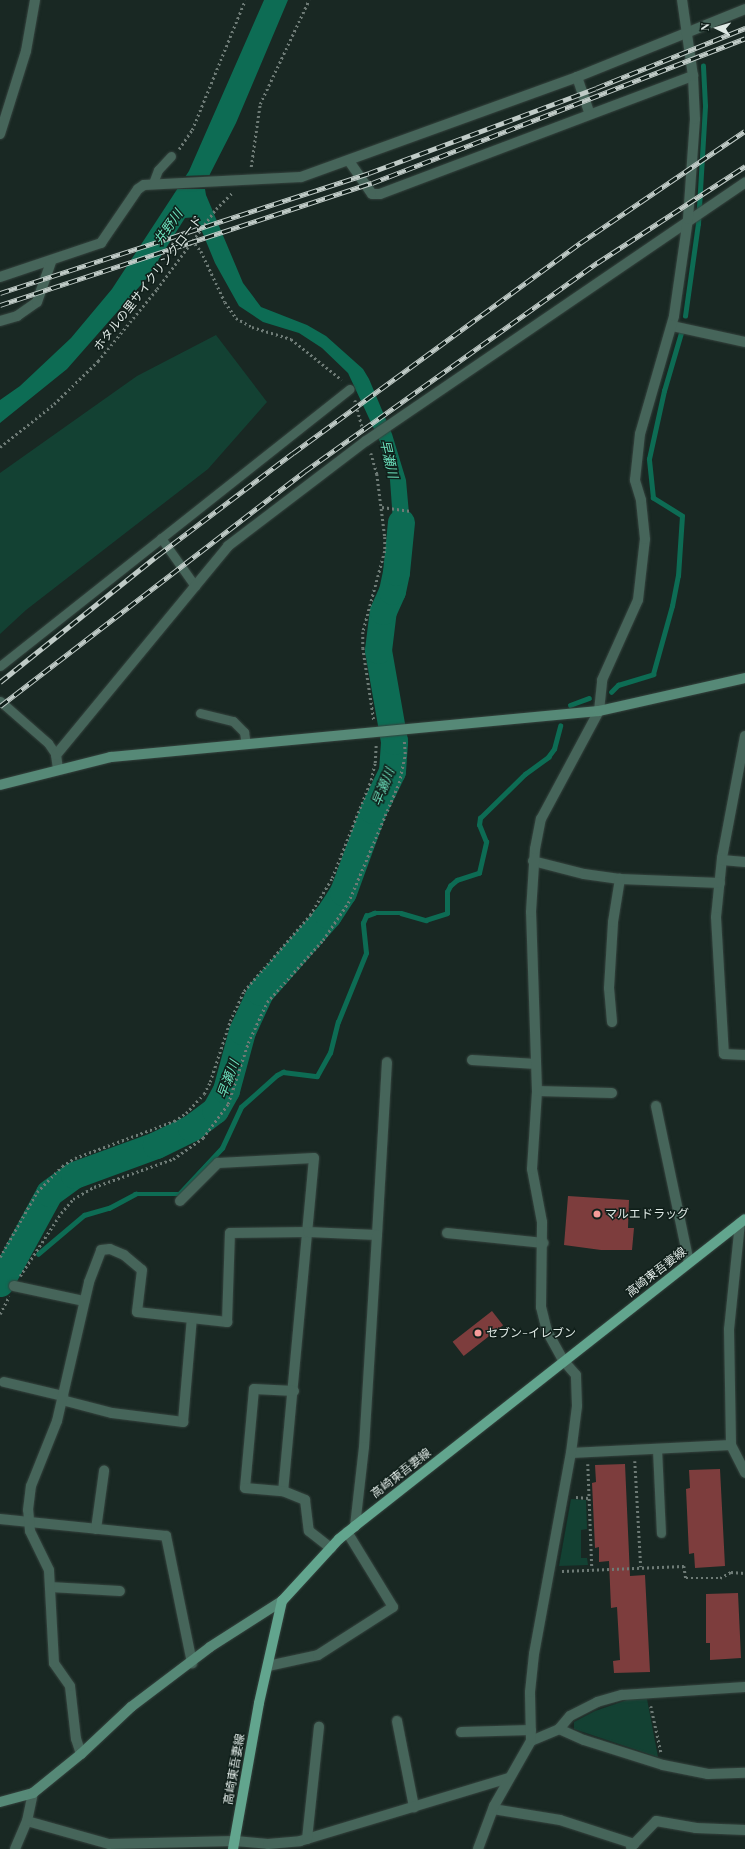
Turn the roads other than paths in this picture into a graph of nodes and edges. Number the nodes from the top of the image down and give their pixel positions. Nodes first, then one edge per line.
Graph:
1 (35, 0) edge
2 (682, 0) edge
3 (745, 9) edge
4 (685, 34) junction
5 (693, 76) junction
6 (577, 77) junction
7 (590, 114) junction
8 (0, 134) edge
9 (171, 156) road end
10 (349, 161) junction
11 (745, 182) edge
12 (158, 183) junction
13 (688, 219) junction
14 (51, 262) junction
15 (0, 277) edge
16 (0, 321) edge
17 (672, 326) junction
18 (745, 342) edge
19 (349, 389) road end
20 (161, 538) junction
21 (195, 586) junction
22 (0, 666) edge
23 (745, 678) edge
24 (0, 701) edge
25 (599, 711) junction
26 (200, 714) dead end
27 (745, 736) edge
28 (246, 744) junction
29 (56, 755) junction
30 (58, 769) junction
31 (0, 784) edge
32 (722, 860) junction
33 (533, 861) junction
34 (745, 862) edge
35 (620, 879) junction
36 (720, 883) junction
37 (612, 1022) dead end
38 (745, 1055) edge
39 (472, 1060) dead end
40 (387, 1062) dead end
41 (536, 1064) junction
42 (537, 1090) junction
43 (612, 1093) dead end
44 (656, 1106) dead end
45 (180, 1201) dead end
46 (743, 1221) edge
47 (308, 1232) junction
48 (446, 1233) dead end
49 (378, 1235) junction
50 (543, 1243) junction
51 (689, 1262) junction
52 (14, 1286) road end
53 (84, 1301) junction
54 (192, 1318) junction
55 (563, 1360) junction
56 (4, 1382) dead end
57 (294, 1391) junction
58 (62, 1398) junction
59 (731, 1445) junction
60 (657, 1449) junction
61 (571, 1453) junction
62 (104, 1471) dead end
63 (745, 1474) edge
64 (283, 1491) junction
65 (0, 1519) edge
66 (29, 1522) junction
67 (96, 1529) junction
68 (351, 1529) junction
69 (660, 1533) dead end
70 (331, 1548) junction
71 (50, 1587) junction
72 (120, 1592) dead end
73 (282, 1601) junction
74 (192, 1663) junction
75 (268, 1666) junction
76 (745, 1687) edge
77 (398, 1721) dead end
78 (319, 1727) dead end
79 (558, 1729) junction
80 (531, 1730) junction
81 (461, 1732) dead end
82 (531, 1741) junction
83 (81, 1754) junction
84 (745, 1773) edge
85 (509, 1778) junction
86 (33, 1793) junction
87 (0, 1802) edge
88 (414, 1807) junction
89 (493, 1809) junction
90 (27, 1822) junction
91 (745, 1830) edge
92 (307, 1839) junction
93 (234, 1845) edge
94 (632, 1846) edge
95 (15, 1849) edge
96 (478, 1849) edge

1 - 8 street
2 - 4 street
3 - 4 street
4 - 5 street
4 - 6 street
5 - 7 street
5 - 13 street
6 - 7 street
6 - 10 street
7 - 10 street
9 - 12 lane
10 - 12 street
11 - 13 street
12 - 14 street
13 - 17 street
13 - 21 street
14 - 15 street
14 - 16 street
17 - 18 street
17 - 25 street
19 - 20 lane
20 - 21 lane
20 - 22 lane
21 - 29 street
23 - 25 street
24 - 29 lane
25 - 28 street
25 - 33 street
26 - 28 lane
27 - 32 street
28 - 30 street
29 - 30 street
30 - 31 street
32 - 34 street
32 - 36 street
33 - 35 street
33 - 41 street
35 - 36 street
35 - 37 street
36 - 38 street
39 - 41 street
40 - 49 street
41 - 42 street
42 - 43 street
42 - 50 street
44 - 51 street
45 - 47 street
46 - 51 main road, 高崎東吾妻線
46 - 59 street
47 - 49 street
47 - 54 street
47 - 57 street
48 - 50 street
49 - 68 street
50 - 55 street
51 - 55 main road, 高崎東吾妻線
52 - 53 street
53 - 54 street
53 - 58 street
54 - 58 street
55 - 61 street
55 - 68 main road, 高崎東吾妻線
56 - 58 street
57 - 64 street
57 - 64 street
58 - 66 street
59 - 60 street
59 - 63 street
60 - 61 street
60 - 69 lane
61 - 80 street
62 - 67 street
64 - 70 street
65 - 66 street
66 - 67 street
66 - 71 street
67 - 74 street
68 - 70 main road, 高崎東吾妻線
68 - 75 street
70 - 73 main road, 高崎東吾妻線
71 - 72 street
71 - 83 street
73 - 74 street
73 - 75 main road, 高崎東吾妻線
74 - 83 street
75 - 93 main road, 高崎東吾妻線
76 - 79 street
77 - 88 street
78 - 92 street
79 - 82 street
79 - 84 street
80 - 81 street
80 - 82 street
82 - 85 street
83 - 86 street
85 - 88 street
85 - 89 street
86 - 87 street
86 - 90 street
88 - 92 street
89 - 94 street
89 - 96 street
90 - 93 street
90 - 95 street
91 - 94 street
92 - 93 street

